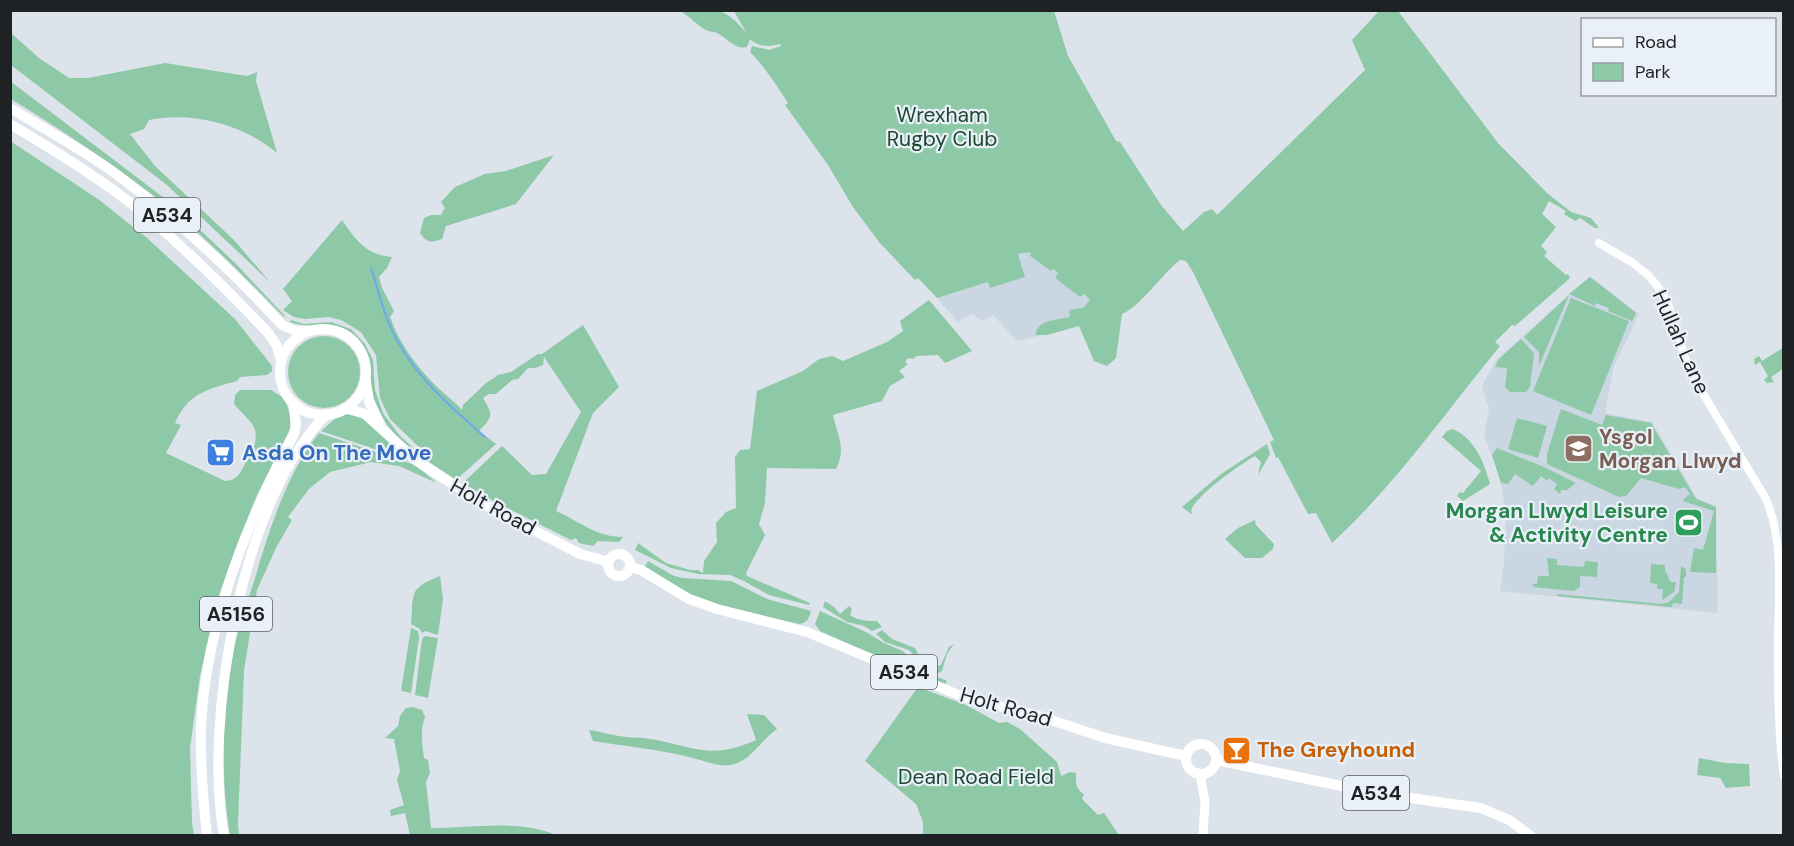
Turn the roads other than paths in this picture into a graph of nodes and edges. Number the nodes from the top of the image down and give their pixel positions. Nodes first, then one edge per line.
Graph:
1 (10, 108) edge
2 (10, 124) edge
3 (1599, 243) dead end
4 (311, 331) junction
5 (281, 361) junction
6 (365, 376) junction
7 (293, 402) junction
8 (345, 408) junction
9 (327, 414) junction
10 (387, 434) junction
11 (1186, 756) junction
12 (1216, 760) junction
13 (1200, 774) junction
14 (1784, 776) edge
15 (207, 836) edge
16 (224, 836) edge
17 (1203, 836) edge
18 (1531, 836) edge

1 - 4 main road, A534
2 - 5 main road, A534
3 - 14 street, Hullah Lane
4 - 5 main road
4 - 6 main road
5 - 7 main road
6 - 8 main road
6 - 10 main road, Holt Road
7 - 9 main road
7 - 15 main road, A5156
8 - 9 main road
8 - 10 main road, Holt Road
9 - 16 main road, A5156
10 - 11 main road, Holt Road / A534
11 - 12 main road
11 - 13 main road
12 - 13 main road
12 - 18 main road, A534
13 - 17 main road

